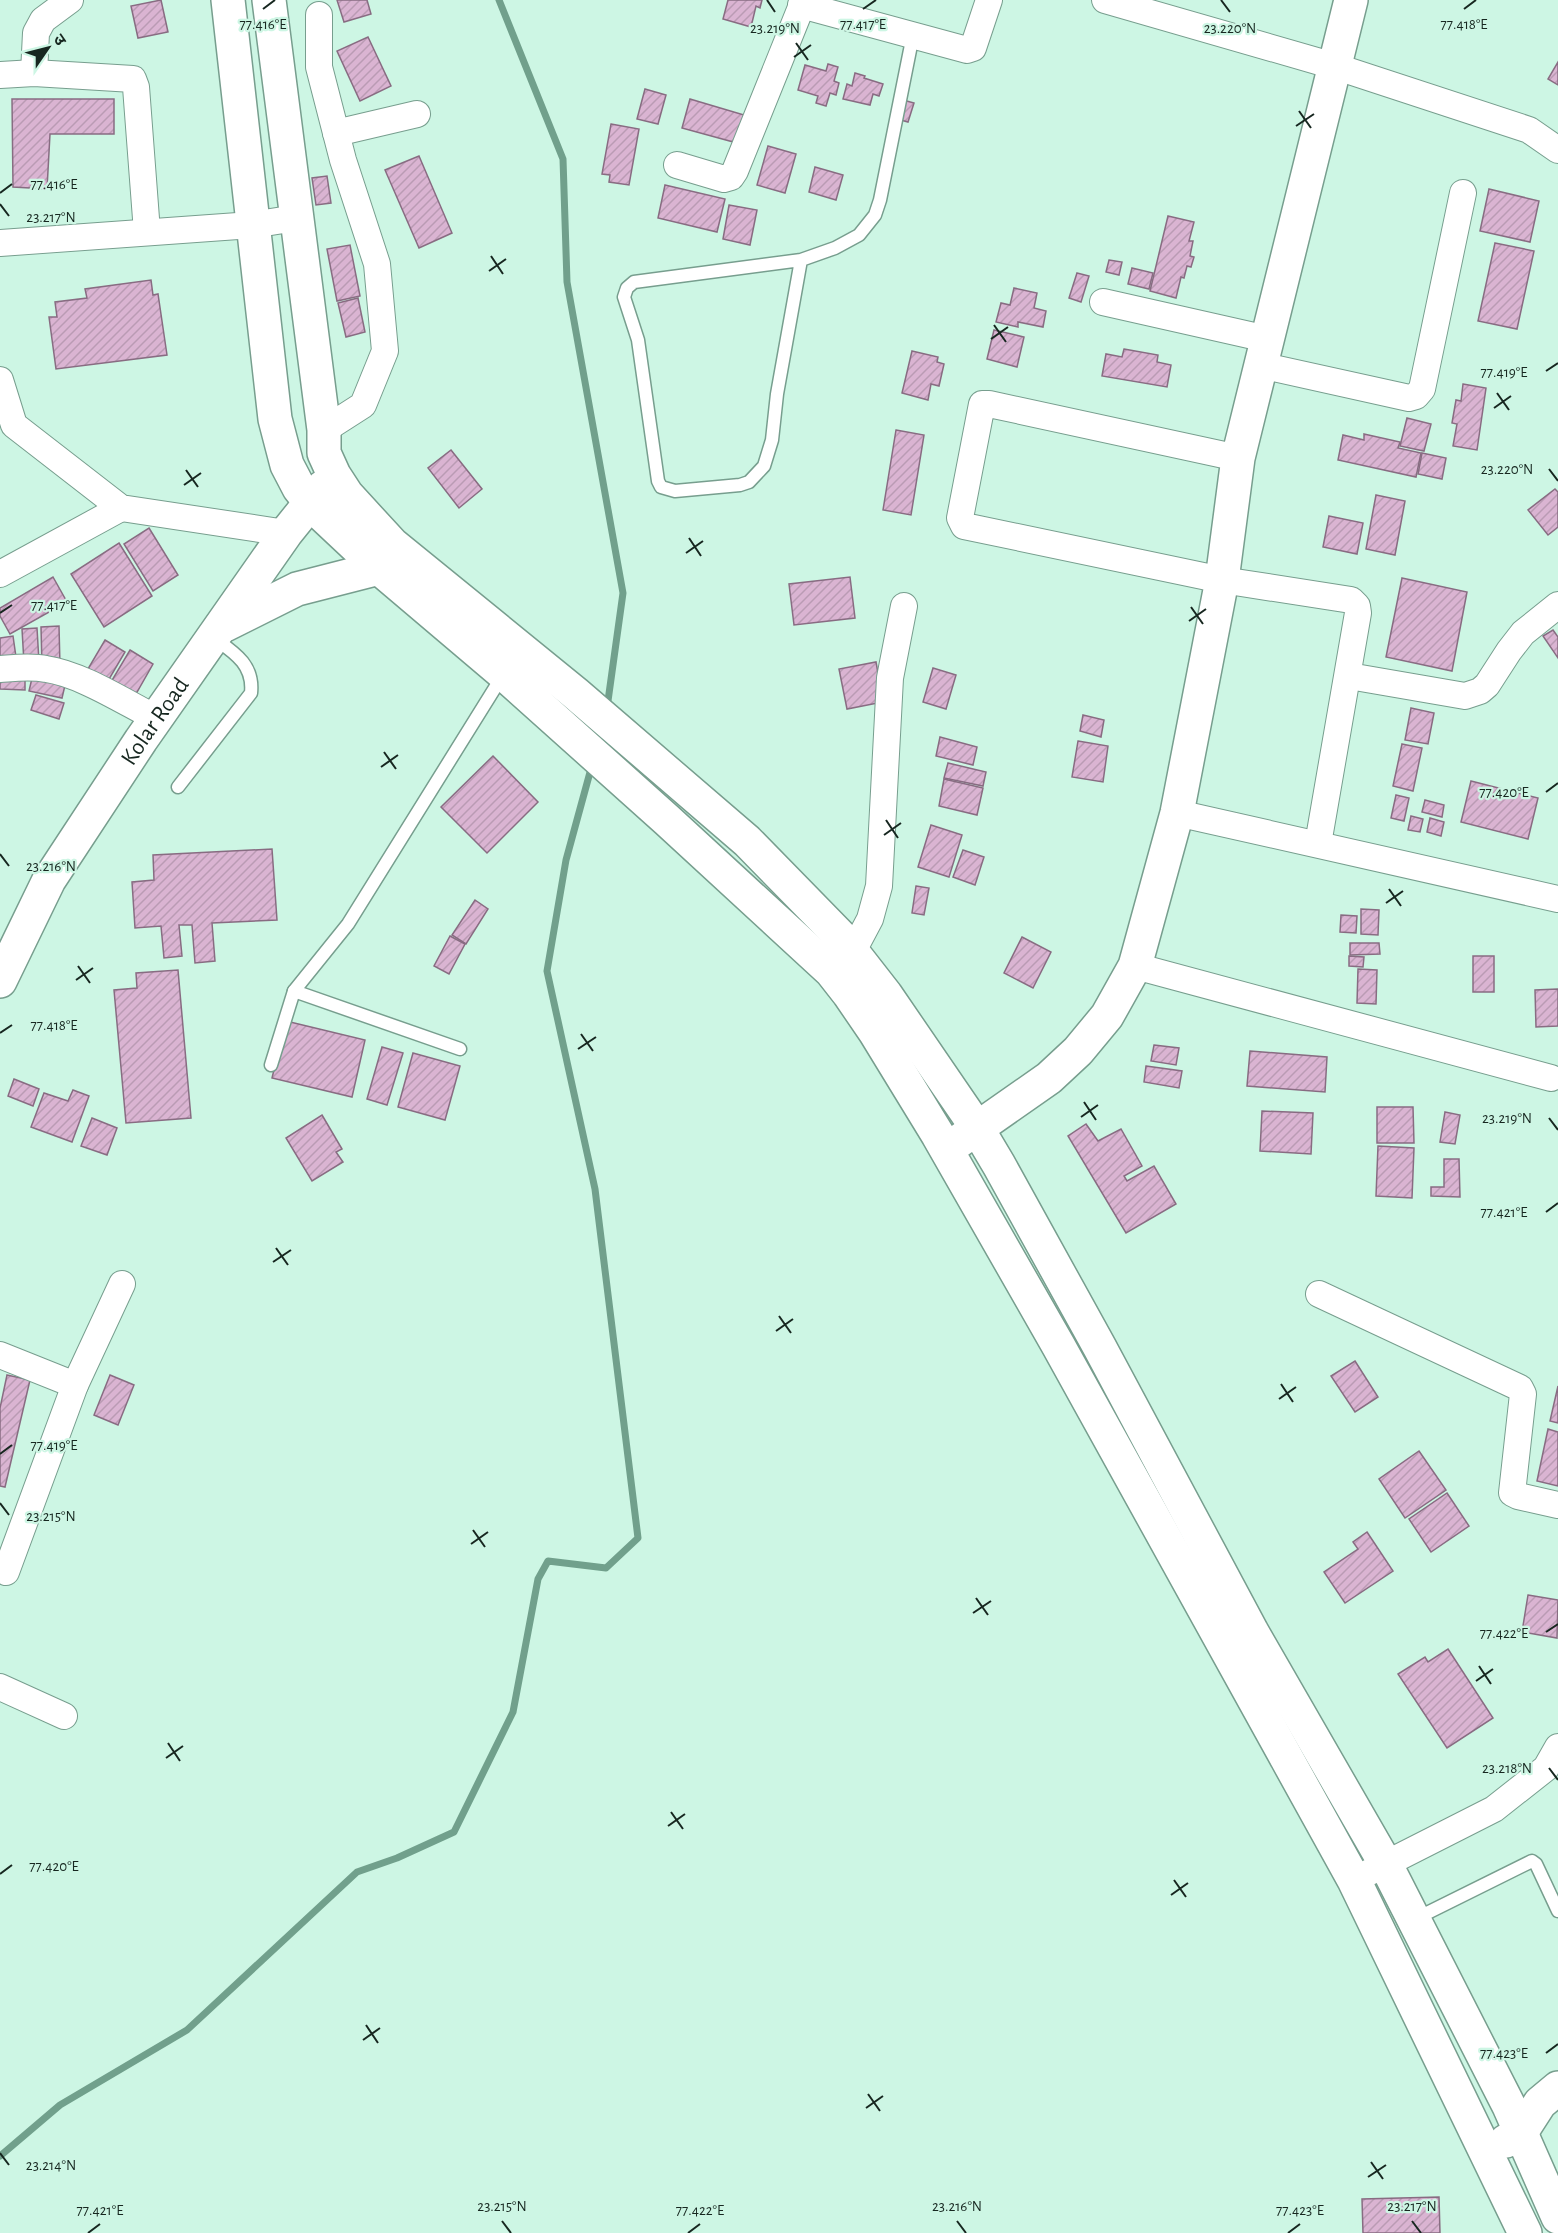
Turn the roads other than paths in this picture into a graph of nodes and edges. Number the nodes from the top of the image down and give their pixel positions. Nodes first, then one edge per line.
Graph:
1 (70, 0) edge
2 (228, 0) edge
3 (269, 0) edge
4 (989, 0) edge
5 (1351, 0) edge
6 (802, 2) edge
7 (1121, 2) edge
8 (319, 15) dead end
9 (913, 35) junction
10 (1334, 66) junction
11 (34, 73) junction
12 (0, 75) edge
13 (417, 114) dead end
14 (336, 133) junction
15 (1558, 150) edge
16 (676, 165) dead end
17 (1463, 193) dead end
18 (296, 218) junction
19 (252, 225) junction
20 (147, 232) junction
21 (0, 243) edge
22 (801, 260) junction
23 (1103, 302) dead end
24 (1263, 352) junction
25 (0, 380) edge
26 (7, 429) edge
27 (324, 430) junction
28 (1238, 458) junction
29 (334, 475) junction
30 (310, 502) junction
31 (121, 508) junction
32 (286, 533) junction
33 (379, 568) junction
34 (0, 574) edge
35 (1222, 580) junction
36 (1558, 604) edge
37 (904, 606) dead end
38 (216, 633) junction
39 (0, 669) edge
40 (504, 674) junction
41 (1349, 676) junction
42 (156, 718) junction
43 (178, 787) dead end
44 (1177, 813) junction
45 (1318, 844) junction
46 (1558, 899) edge
47 (853, 951) junction
48 (1135, 966) junction
49 (2, 969) edge
50 (294, 991) junction
51 (460, 1049) dead end
52 (271, 1065) dead end
53 (1551, 1078) dead end
54 (977, 1128) junction
55 (946, 1149) junction
56 (122, 1284) dead end
57 (1319, 1294) dead end
58 (0, 1355) edge
59 (75, 1385) junction
60 (1558, 1505) edge
61 (6, 1572) dead end
62 (0, 1686) edge
63 (64, 1716) dead end
64 (1558, 1747) edge
65 (1385, 1863) junction
66 (1354, 1880) junction
67 (1558, 1911) edge
68 (1415, 1919) junction
69 (1532, 2108) edge
70 (1480, 2138) junction
71 (1558, 2217) edge
72 (1526, 2233) edge

1 - 11 street
2 - 19 main road
3 - 18 main road
4 - 9 street
5 - 10 main road
6 - 9 street
6 - 16 street
7 - 10 street
8 - 14 street
9 - 22 lane
10 - 15 street
10 - 24 main road
11 - 12 street
11 - 20 street
13 - 14 street
14 - 27 street
17 - 24 street
18 - 19 street
18 - 27 main road
19 - 20 street
19 - 30 main road
20 - 21 street
22 - 22 lane
23 - 24 street
24 - 28 main road
25 - 26 street
26 - 31 street
27 - 29 main road
28 - 35 main road
28 - 35 street
29 - 30 main road, Kolar Road
29 - 47 main road
30 - 32 main road, Kolar Road
30 - 33 main road
31 - 32 street
31 - 34 street
32 - 38 main road, Kolar Road
33 - 38 main road
33 - 40 main road
35 - 41 street
35 - 44 main road
36 - 41 street
37 - 47 street
38 - 42 main road, Kolar Road
38 - 43 lane
39 - 42 street
40 - 50 lane
40 - 55 main road
41 - 45 street
42 - 49 main road, Kolar Road
44 - 45 street
44 - 48 main road
45 - 46 street
47 - 54 main road
48 - 53 street
48 - 54 main road
50 - 51 lane
50 - 52 lane
54 - 55 main road
54 - 65 main road
55 - 66 main road
56 - 59 street
57 - 60 street
58 - 59 street
59 - 61 street
62 - 63 street
64 - 65 street
65 - 66 street
65 - 68 main road
66 - 70 main road
67 - 68 lane
68 - 69 main road
69 - 70 main road
69 - 71 main road
70 - 72 main road

